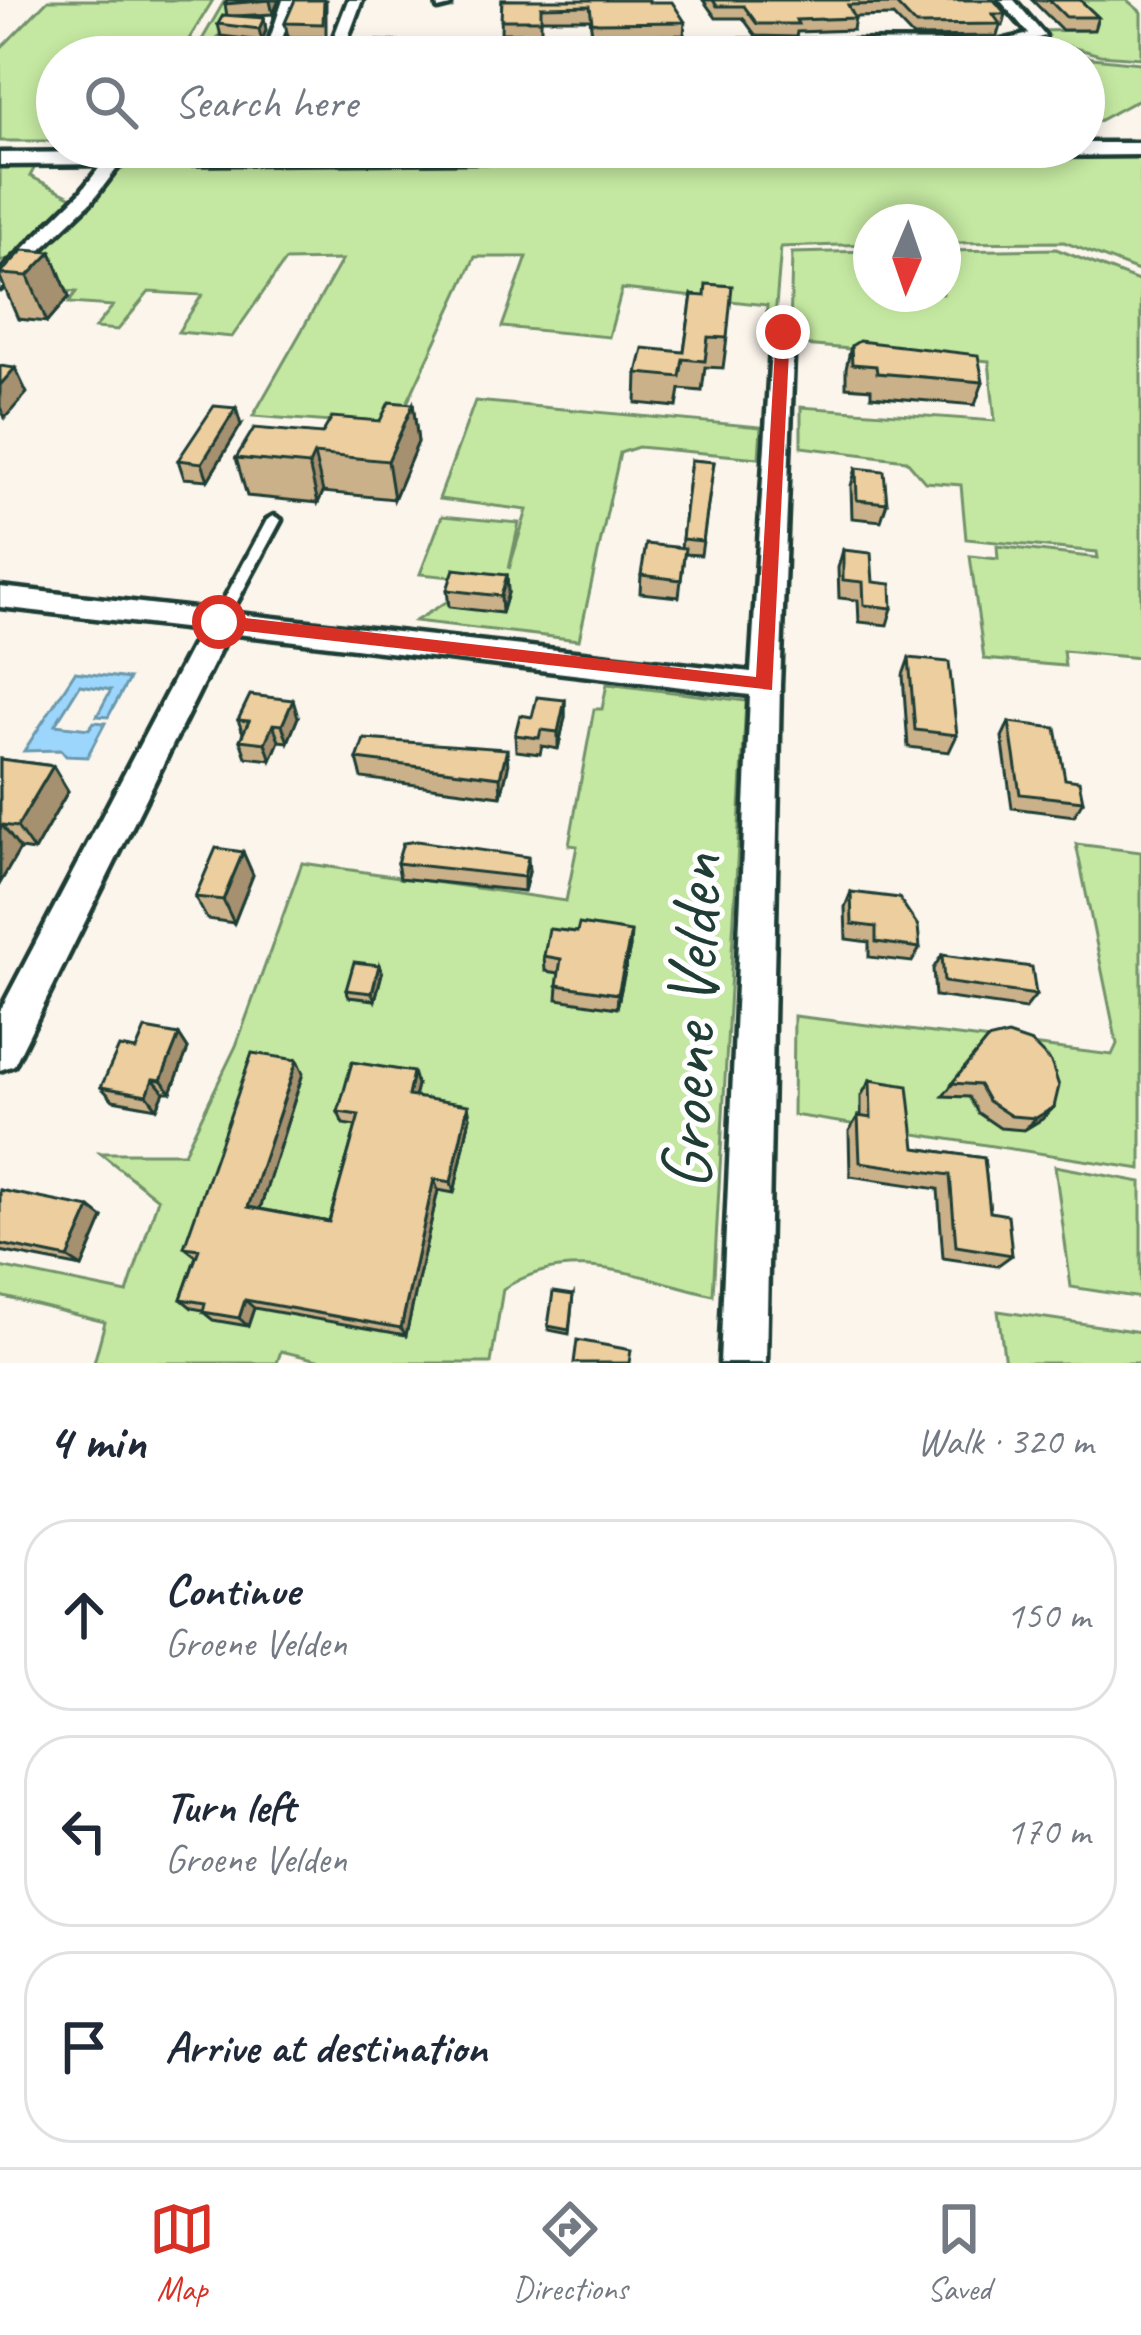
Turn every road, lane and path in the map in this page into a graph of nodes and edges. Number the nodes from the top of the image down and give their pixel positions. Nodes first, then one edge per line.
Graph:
1 (355, 0) edge
2 (1007, 0) edge
3 (290, 1) edge
4 (271, 2) edge
5 (864, 19) edge
6 (710, 20) dead end
7 (557, 21) edge
8 (260, 22) edge
9 (279, 22) junction
10 (275, 36) edge
11 (341, 36) edge
12 (558, 36) edge
13 (716, 36) edge
14 (873, 36) edge
15 (1038, 36) edge
16 (1105, 149) edge
17 (1141, 149) edge
18 (0, 161) edge
19 (36, 161) edge
20 (107, 168) edge
21 (0, 283) edge
22 (783, 332) dead end
23 (274, 520) dead end
24 (0, 597) edge
25 (219, 622) junction
26 (765, 685) junction
27 (0, 1051) edge
28 (743, 1363) edge

1 - 11 street
2 - 15 street
3 - 4 street
3 - 9 street
5 - 14 street
6 - 13 street
7 - 12 street
8 - 9 street
9 - 10 street
16 - 17 street
18 - 19 street
20 - 21 street
22 - 26 street, Groene Velden
23 - 25 lane
24 - 25 street
25 - 26 street
25 - 27 street
26 - 28 street, Groene Velden

